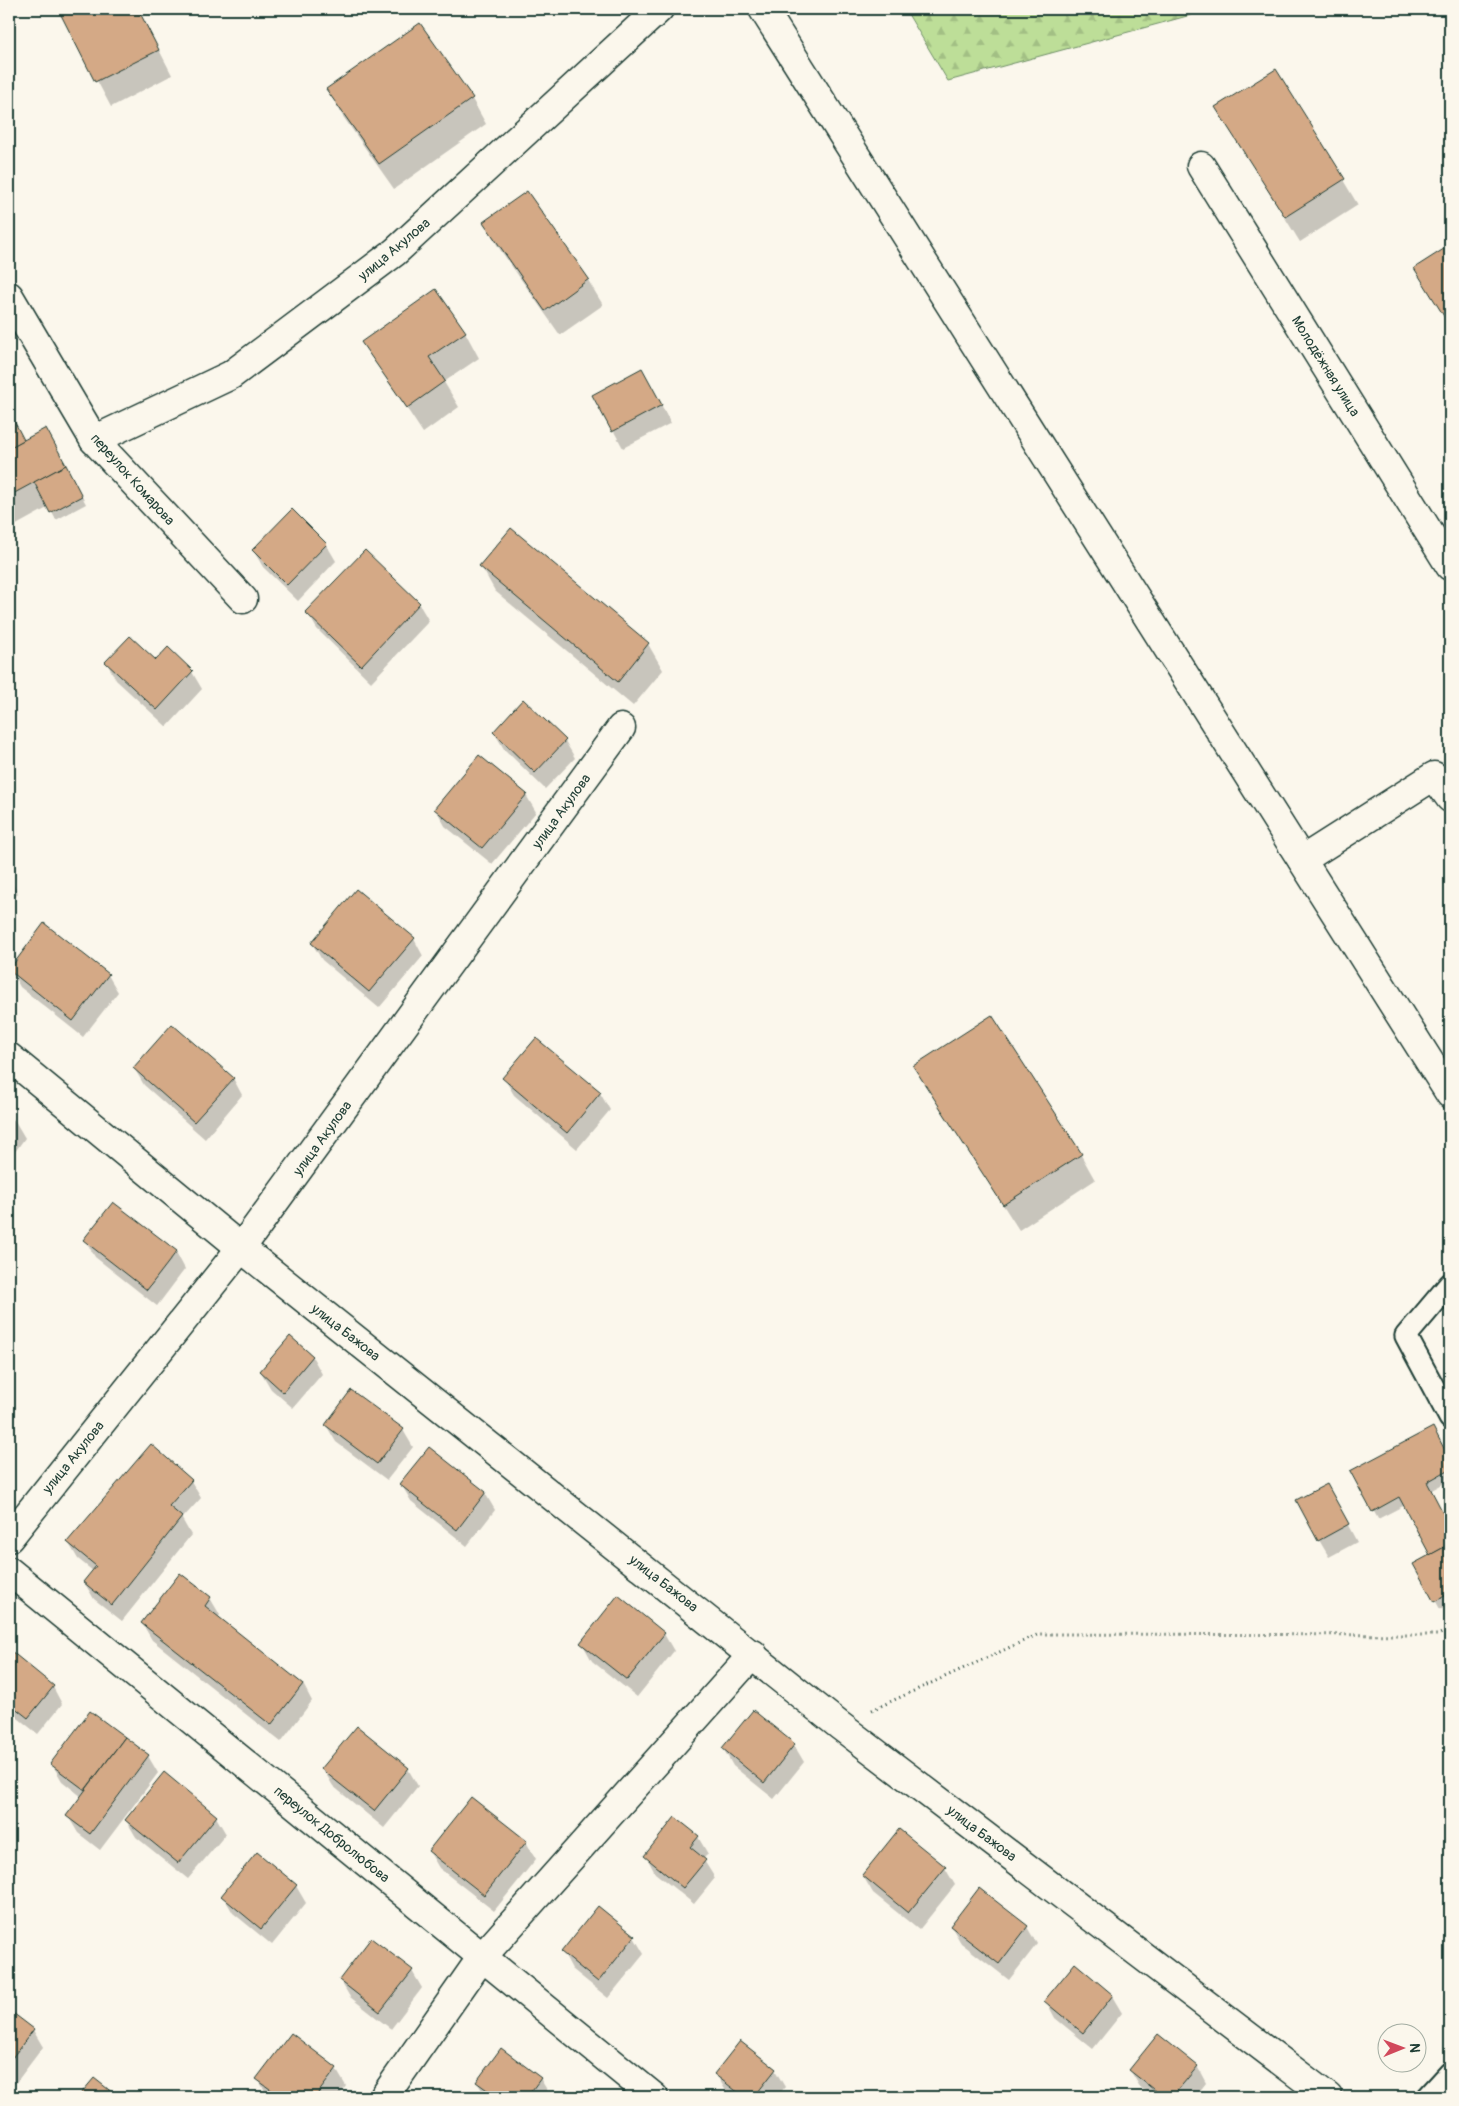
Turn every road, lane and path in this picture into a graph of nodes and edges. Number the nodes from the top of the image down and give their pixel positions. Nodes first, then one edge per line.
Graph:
1 (659, 9) edge
2 (763, 9) edge
3 (1201, 166) dead end
4 (9, 296) edge
5 (94, 440) junction
6 (1450, 566) edge
7 (243, 599) dead end
8 (621, 728) dead end
9 (1450, 798) edge
10 (1302, 860) junction
11 (9, 1057) edge
12 (1450, 1094) edge
13 (241, 1248) junction
14 (1450, 1284) edge
15 (1450, 1418) edge
16 (9, 1538) edge
17 (9, 1571) edge
18 (1450, 1629) edge
19 (753, 1654) junction
20 (839, 1725) junction
21 (482, 1957) junction
22 (1450, 2073) edge
23 (384, 2097) edge
24 (654, 2097) edge
25 (1328, 2097) edge
26 (1428, 2097) edge

1 - 5 street, улица Акулова
2 - 10 street
3 - 6 street, Молодёжная улица
4 - 5 street, переулок Комарова
5 - 7 street, переулок Комарова
8 - 13 street, улица Акулова
9 - 10 street
10 - 12 street
11 - 13 street, улица Бажова
13 - 16 street, улица Акулова
13 - 19 street, улица Бажова
14 - 15 lane
17 - 21 street, переулок Добролюбова
18 - 20 path
19 - 20 street, улица Бажова
19 - 21 street
20 - 25 street, улица Бажова
21 - 23 street
21 - 24 street, переулок Добролюбова
22 - 26 lane

